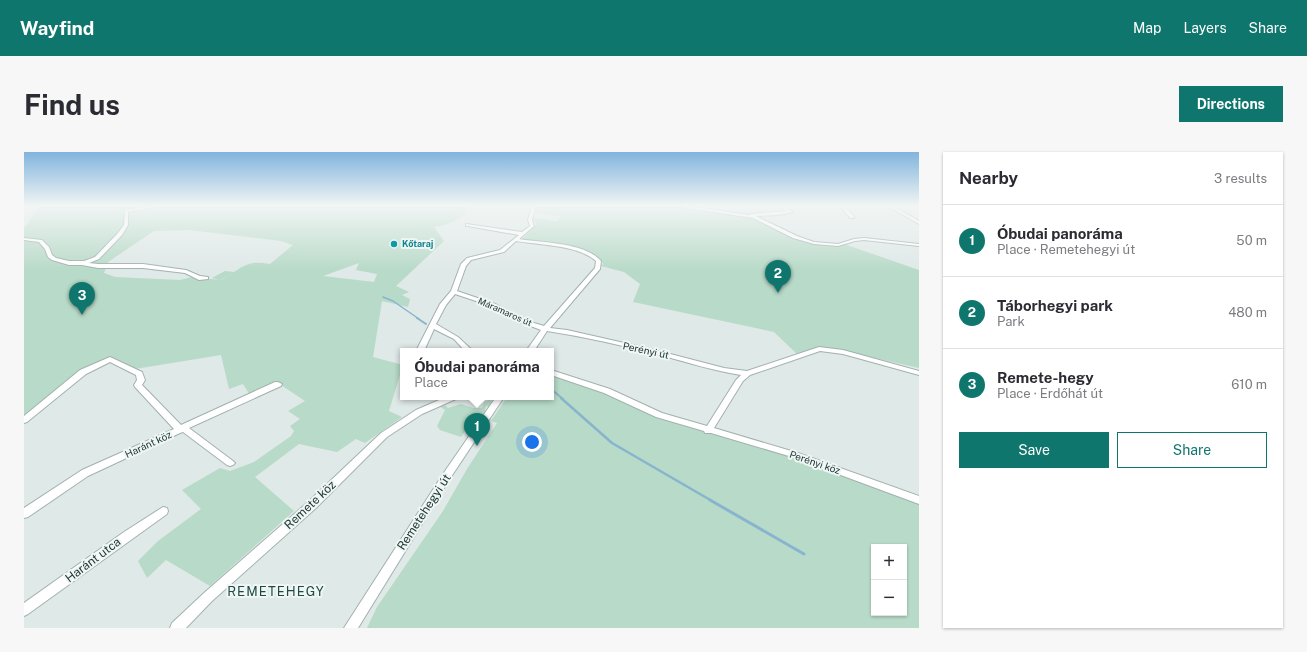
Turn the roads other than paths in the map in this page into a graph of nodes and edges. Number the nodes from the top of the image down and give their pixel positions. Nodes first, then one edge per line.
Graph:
1 (125, 227) edge
2 (484, 227) edge
3 (531, 227) edge
4 (776, 227) edge
5 (525, 233) junction
6 (24, 239) edge
7 (516, 240) junction
8 (919, 244) edge
9 (81, 263) junction
10 (206, 278) dead end
11 (454, 292) junction
12 (433, 325) junction
13 (545, 329) junction
14 (422, 348) edge
15 (466, 348) edge
16 (532, 348) edge
17 (747, 372) junction
18 (554, 373) edge
19 (919, 373) edge
20 (278, 384) dead end
21 (446, 400) edge
22 (498, 400) edge
23 (24, 420) edge
24 (181, 429) junction
25 (708, 431) junction
26 (230, 463) dead end
27 (919, 500) edge
28 (163, 511) dead end
29 (24, 514) edge
30 (24, 610) edge
31 (177, 628) edge
32 (351, 628) edge

1 - 9 street
2 - 5 street
3 - 5 street
4 - 8 street
5 - 7 street
6 - 9 street
7 - 11 street
7 - 13 street
9 - 10 street
11 - 12 street
11 - 13 street, Máramaros út
12 - 14 street
12 - 15 street
13 - 16 street
13 - 17 street, Perényi út
17 - 19 street, Perényi út
17 - 25 street
18 - 25 street, Perényi köz
20 - 24 street, Haránt köz
21 - 31 street, Remete köz
22 - 32 street, Remetehegyi út
23 - 24 street
24 - 26 street
24 - 29 street, Haránt köz
25 - 27 street, Perényi köz
28 - 30 street, Haránt utca

